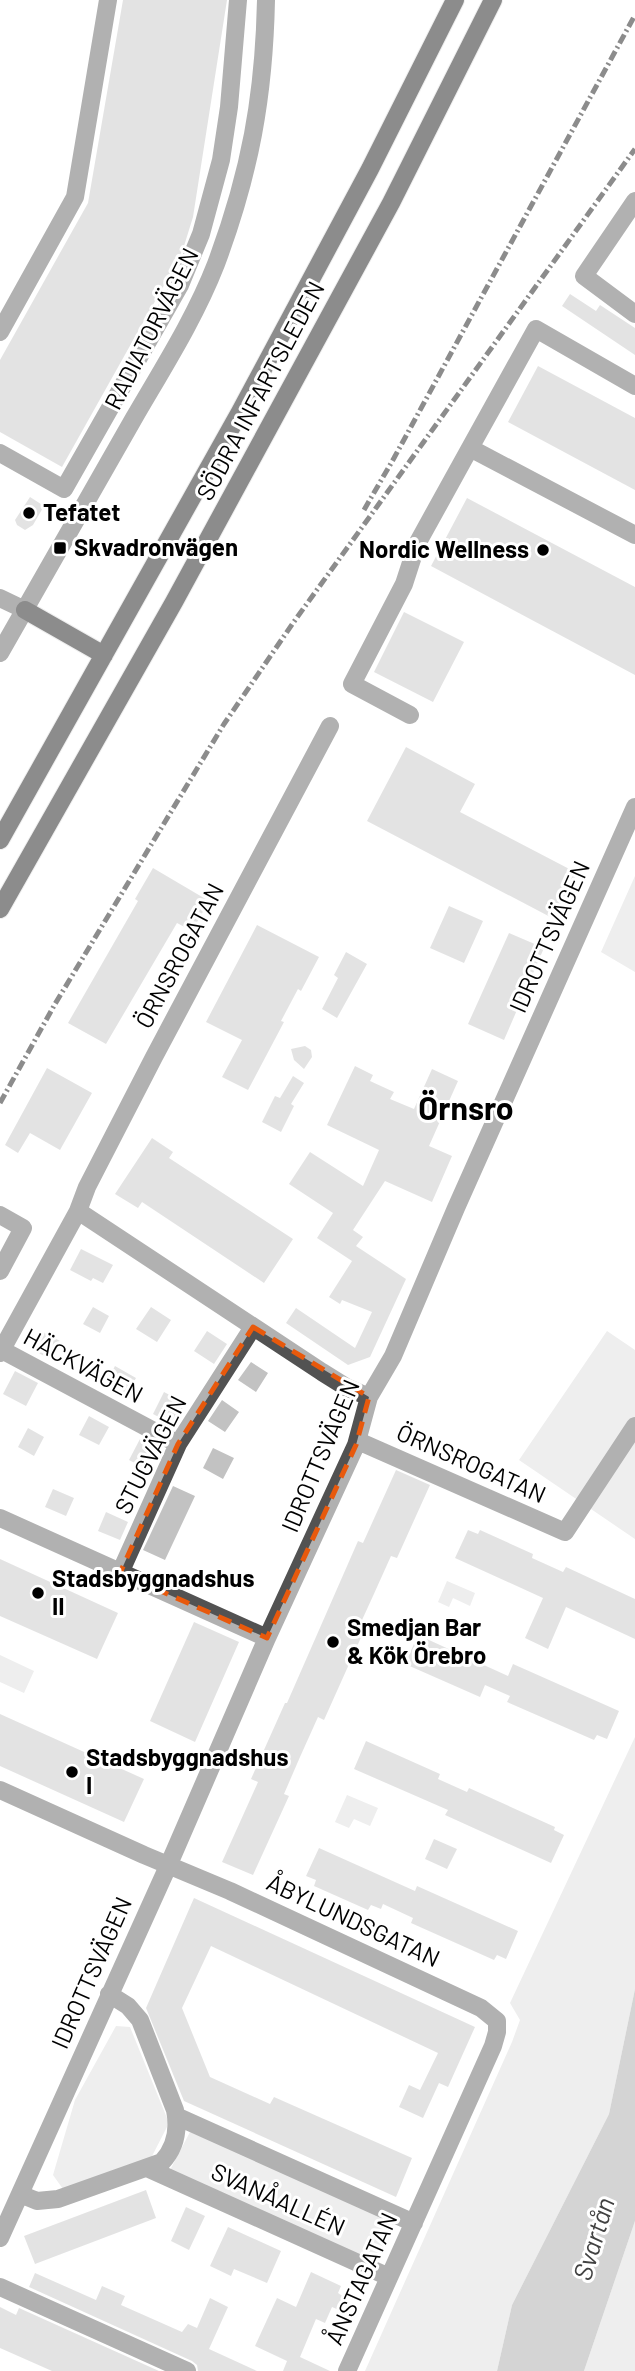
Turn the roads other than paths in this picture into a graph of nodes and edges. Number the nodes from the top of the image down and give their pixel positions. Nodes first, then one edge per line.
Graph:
1 (108, 0) edge
2 (238, 0) edge
3 (266, 0) edge
4 (455, 0) edge
5 (493, 0) edge
6 (635, 201) edge
7 (635, 314) edge
8 (0, 332) edge
9 (635, 386) edge
10 (470, 448) junction
11 (0, 453) edge
12 (635, 535) edge
13 (0, 598) edge
14 (25, 610) junction
15 (0, 653) edge
16 (104, 655) junction
17 (410, 715) dead end
18 (330, 726) dead end
19 (635, 807) edge
20 (0, 840) edge
21 (0, 909) edge
22 (78, 1211) junction
23 (0, 1215) edge
24 (0, 1271) edge
25 (253, 1327) junction
26 (2, 1344) edge
27 (369, 1397) junction
28 (635, 1426) edge
29 (358, 1441) junction
30 (178, 1444) junction
31 (0, 1518) edge
32 (120, 1573) junction
33 (267, 1638) junction
34 (0, 1790) edge
35 (169, 1864) junction
36 (109, 1994) junction
37 (176, 2116) junction
38 (146, 2168) junction
39 (20, 2193) junction
40 (417, 2216) junction
41 (0, 2238) edge
42 (389, 2277) junction
43 (0, 2287) edge
44 (187, 2371) edge
45 (347, 2371) edge

1 - 8 street
2 - 11 street
3 - 14 street, RADIATORVÄGEN
4 - 16 main road, SÖDRA INFARTSLEDEN
5 - 21 main road, SÖDRA INFARTSLEDEN
6 - 7 street
9 - 10 street
10 - 12 street
10 - 17 street
13 - 14 street
14 - 15 street, RADIATORVÄGEN
14 - 16 main road
16 - 20 main road, SÖDRA INFARTSLEDEN
18 - 22 street, ÖRNSROGATAN
19 - 27 street, IDROTTSVÄGEN
22 - 25 street
22 - 26 street, ÖRNSROGATAN
23 - 24 street
25 - 27 street
25 - 30 street, STUGVÄGEN
26 - 30 street, HÄCKVÄGEN
27 - 29 street, IDROTTSVÄGEN
28 - 29 street, ÖRNSROGATAN
29 - 33 street, IDROTTSVÄGEN
30 - 32 street, STUGVÄGEN
31 - 32 street
32 - 33 street
33 - 35 street, IDROTTSVÄGEN
34 - 35 street, ÅBYLUNDSGATAN
35 - 36 street, IDROTTSVÄGEN
35 - 40 street, ÅBYLUNDSGATAN
36 - 37 street
36 - 39 street, IDROTTSVÄGEN
37 - 38 street
37 - 40 street, SVANÅALLÉN
38 - 39 street
38 - 42 street, SVANÅALLÉN
39 - 41 street, IDROTTSVÄGEN
40 - 42 street, ÅNSTAGATAN
42 - 45 street, ÅNSTAGATAN
43 - 44 street

